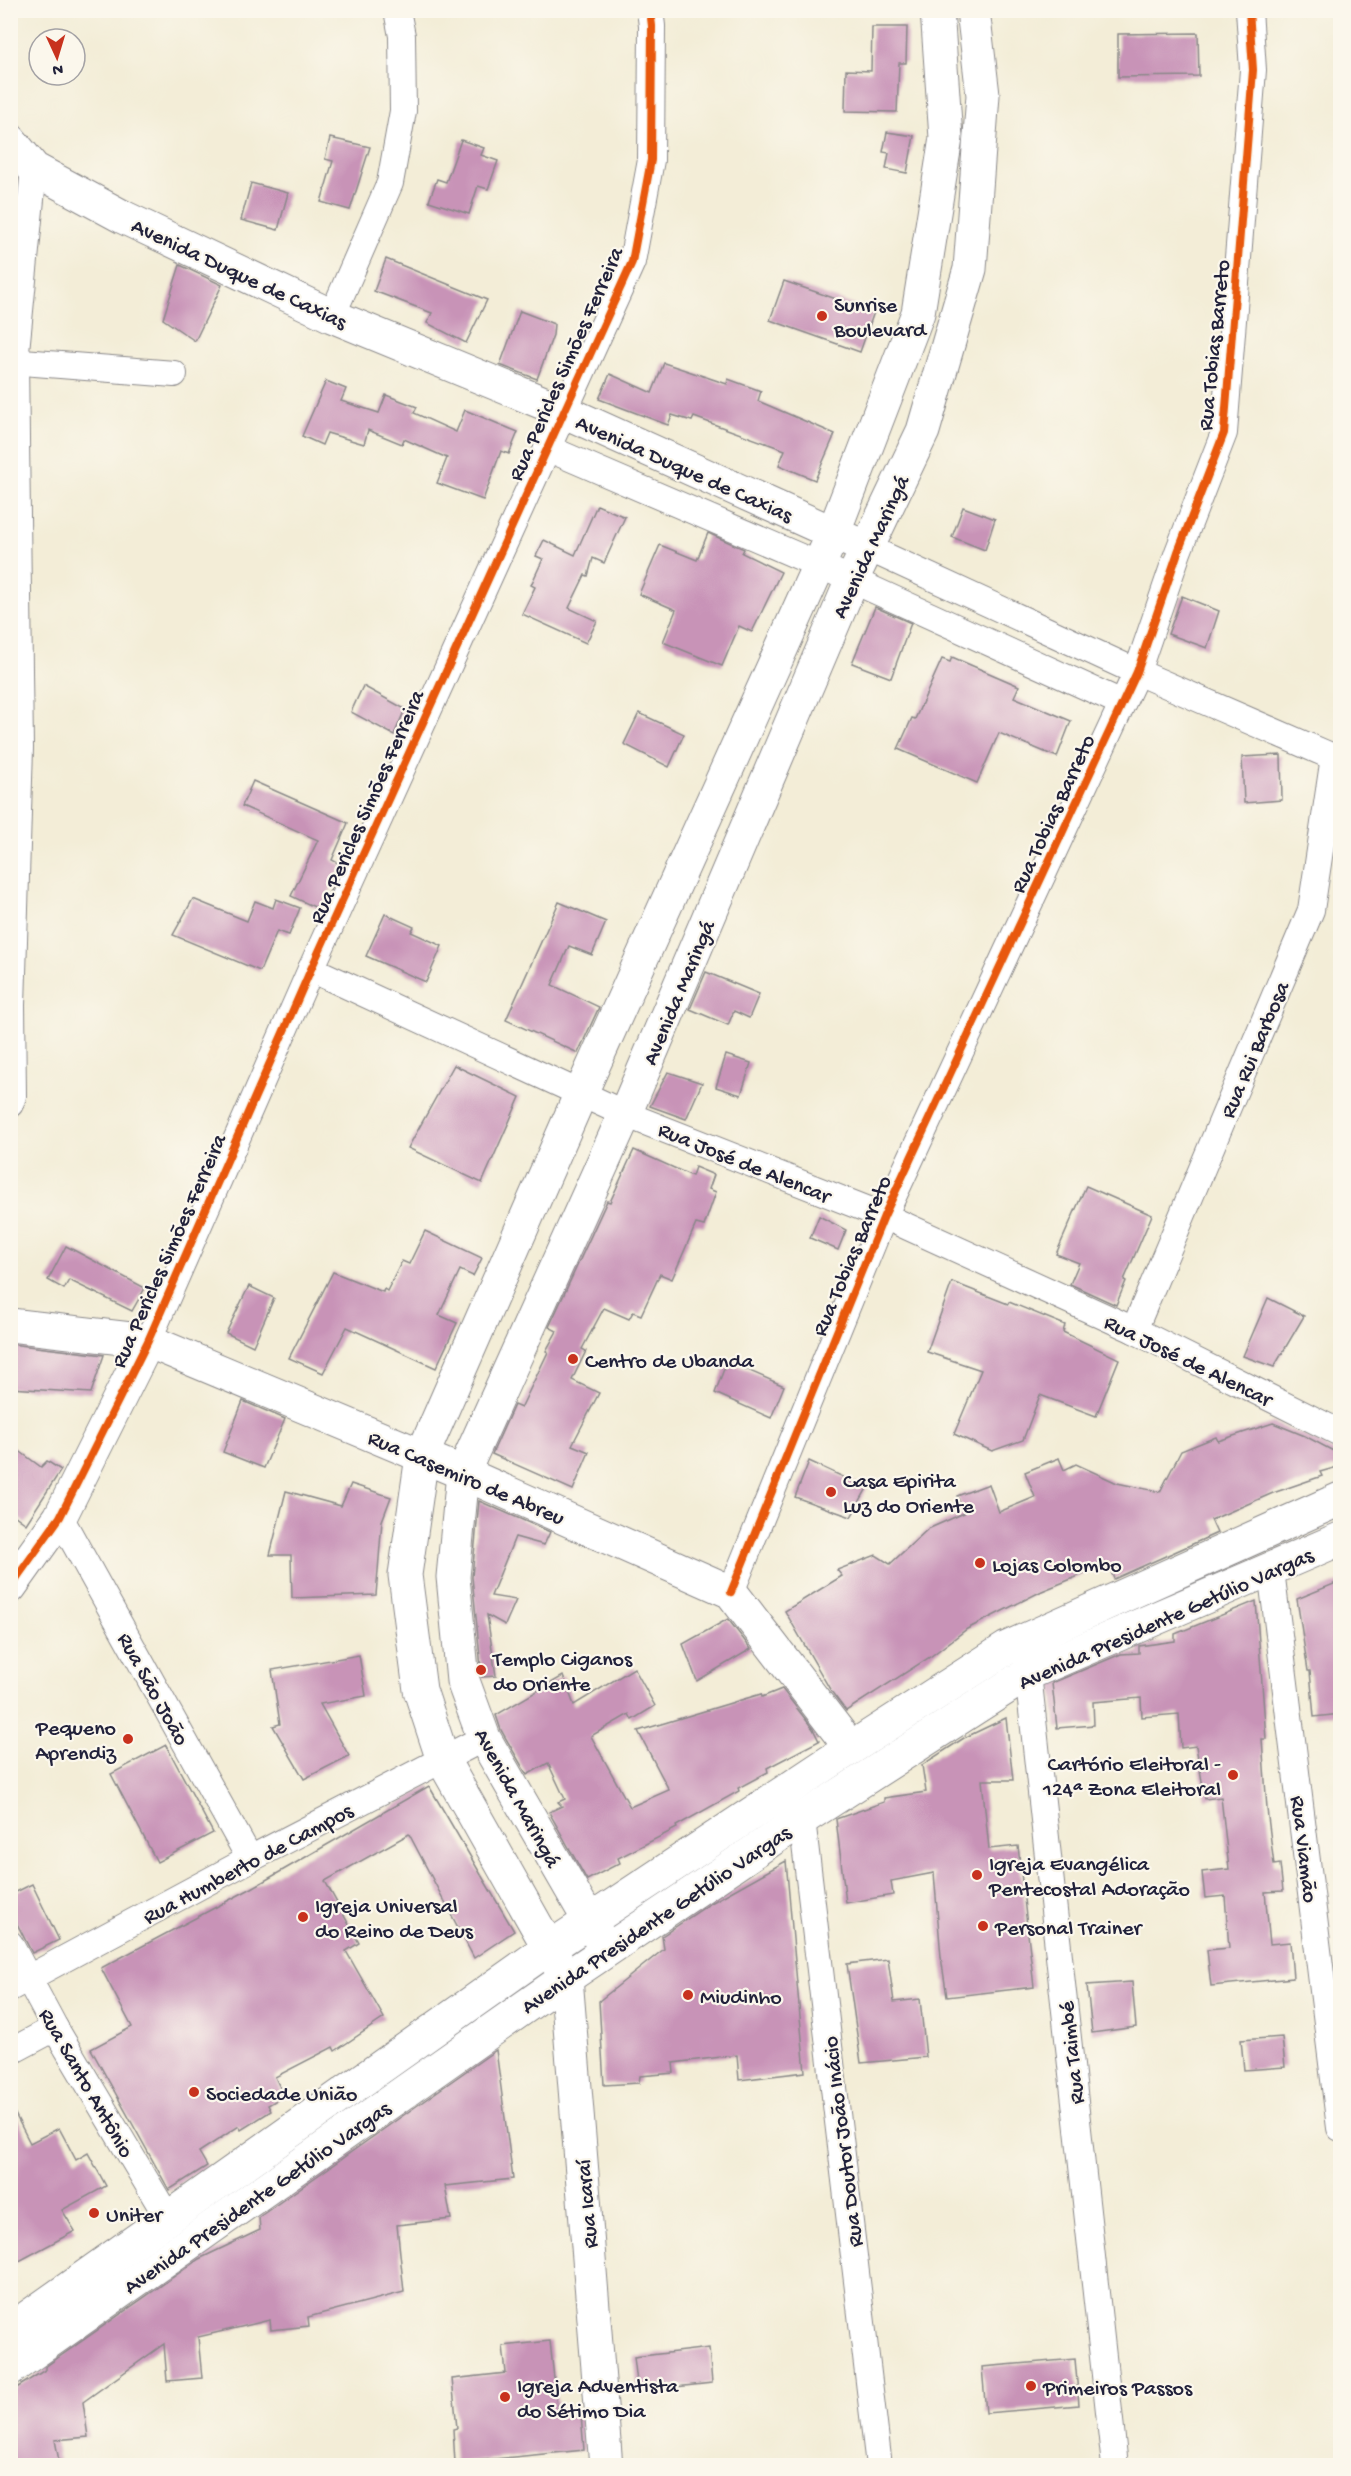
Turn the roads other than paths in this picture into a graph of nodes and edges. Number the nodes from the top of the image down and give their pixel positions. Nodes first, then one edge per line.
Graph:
1 (396, 10) edge
2 (650, 10) edge
3 (937, 10) edge
4 (974, 10) edge
5 (1249, 10) edge
6 (10, 140) edge
7 (34, 170) junction
8 (332, 316) junction
9 (13, 361) edge
10 (174, 374) dead end
11 (563, 411) junction
12 (547, 448) junction
13 (833, 534) junction
14 (868, 548) junction
15 (819, 565) junction
16 (852, 580) junction
17 (1137, 672) junction
18 (1122, 703) junction
19 (1337, 759) edge
20 (311, 969) junction
21 (581, 1093) junction
22 (10, 1104) edge
23 (625, 1114) junction
24 (884, 1216) junction
25 (10, 1324) edge
26 (1134, 1330) junction
27 (148, 1341) junction
28 (1341, 1433) edge
29 (422, 1456) junction
30 (463, 1473) junction
31 (1341, 1499) edge
32 (60, 1517) junction
33 (1341, 1539) edge
34 (1271, 1570) junction
35 (10, 1587) edge
36 (731, 1592) junction
37 (1022, 1641) junction
38 (1029, 1673) junction
39 (483, 1738) junction
40 (851, 1748) junction
41 (443, 1760) junction
42 (802, 1819) junction
43 (250, 1859) junction
44 (588, 1921) junction
45 (10, 1944) edge
46 (549, 1948) junction
47 (606, 1951) junction
48 (566, 1978) junction
49 (20, 1982) edge
50 (55, 2028) junction
51 (10, 2052) edge
52 (1341, 2128) edge
53 (168, 2218) junction
54 (10, 2330) edge
55 (10, 2369) edge
56 (606, 2466) edge
57 (879, 2466) edge
58 (1115, 2466) edge

1 - 8 street
2 - 11 street, Rua Pericles Simões Ferreira
3 - 13 main road, Avenida Maringá
4 - 14 main road, Avenida Maringá
5 - 17 street, Rua Tobias Barreto
6 - 7 main road, Avenida Duque de Caxias
7 - 8 main road, Avenida Duque de Caxias
7 - 9 street
8 - 11 main road, Avenida Duque de Caxias
9 - 10 street
9 - 22 street
11 - 12 street, Rua Pericles Simões Ferreira
11 - 13 main road, Avenida Duque de Caxias
12 - 15 street, Avenida Duque de Caxias
12 - 20 street, Rua Pericles Simões Ferreira
13 - 14 main road, Avenida Duque de Caxias
13 - 15 main road, Avenida Maringá
14 - 16 main road, Avenida Maringá
14 - 17 street, Avenida Duque de Caxias
15 - 16 street, Avenida Duque de Caxias
15 - 21 main road, Avenida Maringá
16 - 18 street, Avenida Duque de Caxias
16 - 23 main road, Avenida Maringá
17 - 18 street, Rua Tobias Barreto
17 - 19 street, Avenida Duque de Caxias
18 - 24 street, Rua Tobias Barreto
19 - 26 street, Rua Rui Barbosa
20 - 21 street, Rua José de Alencar
20 - 27 street, Rua Pericles Simões Ferreira
21 - 23 street, Rua José de Alencar
21 - 29 main road, Avenida Maringá
23 - 24 street, Rua José de Alencar
23 - 30 main road, Avenida Maringá
24 - 26 street, Rua José de Alencar
24 - 36 street, Rua Tobias Barreto
25 - 27 main road, Rua Casemiro de Abreu
26 - 28 street, Rua José de Alencar
27 - 29 main road, Rua Casemiro de Abreu
27 - 32 main road, Rua Pericles Simões Ferreira
29 - 30 main road, Rua Casemiro de Abreu
29 - 41 main road, Avenida Maringá
30 - 36 main road, Rua Casemiro de Abreu
30 - 39 main road, Avenida Maringá
31 - 37 main road, Avenida Presidente Getúlio Vargas
32 - 35 main road, Rua Pericles Simões Ferreira
32 - 43 street, Rua São João
33 - 34 main road, Avenida Presidente Getúlio Vargas
34 - 38 main road, Avenida Presidente Getúlio Vargas
34 - 52 street, Rua Viamão
36 - 40 main road, Rua Casemiro de Abreu
37 - 38 street, Rua Taimbé
37 - 40 main road, Avenida Presidente Getúlio Vargas
38 - 42 main road, Avenida Presidente Getúlio Vargas
38 - 58 street, Rua Taimbé
39 - 41 street, Rua Humberto de Campos
39 - 44 main road, Avenida Maringá
40 - 44 main road, Avenida Presidente Getúlio Vargas
41 - 43 street, Rua Humberto de Campos
41 - 46 main road, Avenida Maringá
42 - 47 main road, Avenida Presidente Getúlio Vargas
42 - 57 street, Rua Doutor João Inácio
43 - 49 street, Rua Humberto de Campos
44 - 46 main road, Avenida Presidente Getúlio Vargas
44 - 47 main road, Avenida Maringá
45 - 49 street, Rua Santo Antônio
46 - 48 main road, Rua Icaraí
46 - 53 main road, Avenida Presidente Getúlio Vargas
47 - 48 main road, Avenida Presidente Getúlio Vargas
48 - 55 main road, Avenida Presidente Getúlio Vargas
48 - 56 main road, Rua Icaraí
49 - 50 street, Rua Santo Antônio
50 - 51 street
50 - 53 street, Rua Santo Antônio
53 - 54 main road, Avenida Presidente Getúlio Vargas

